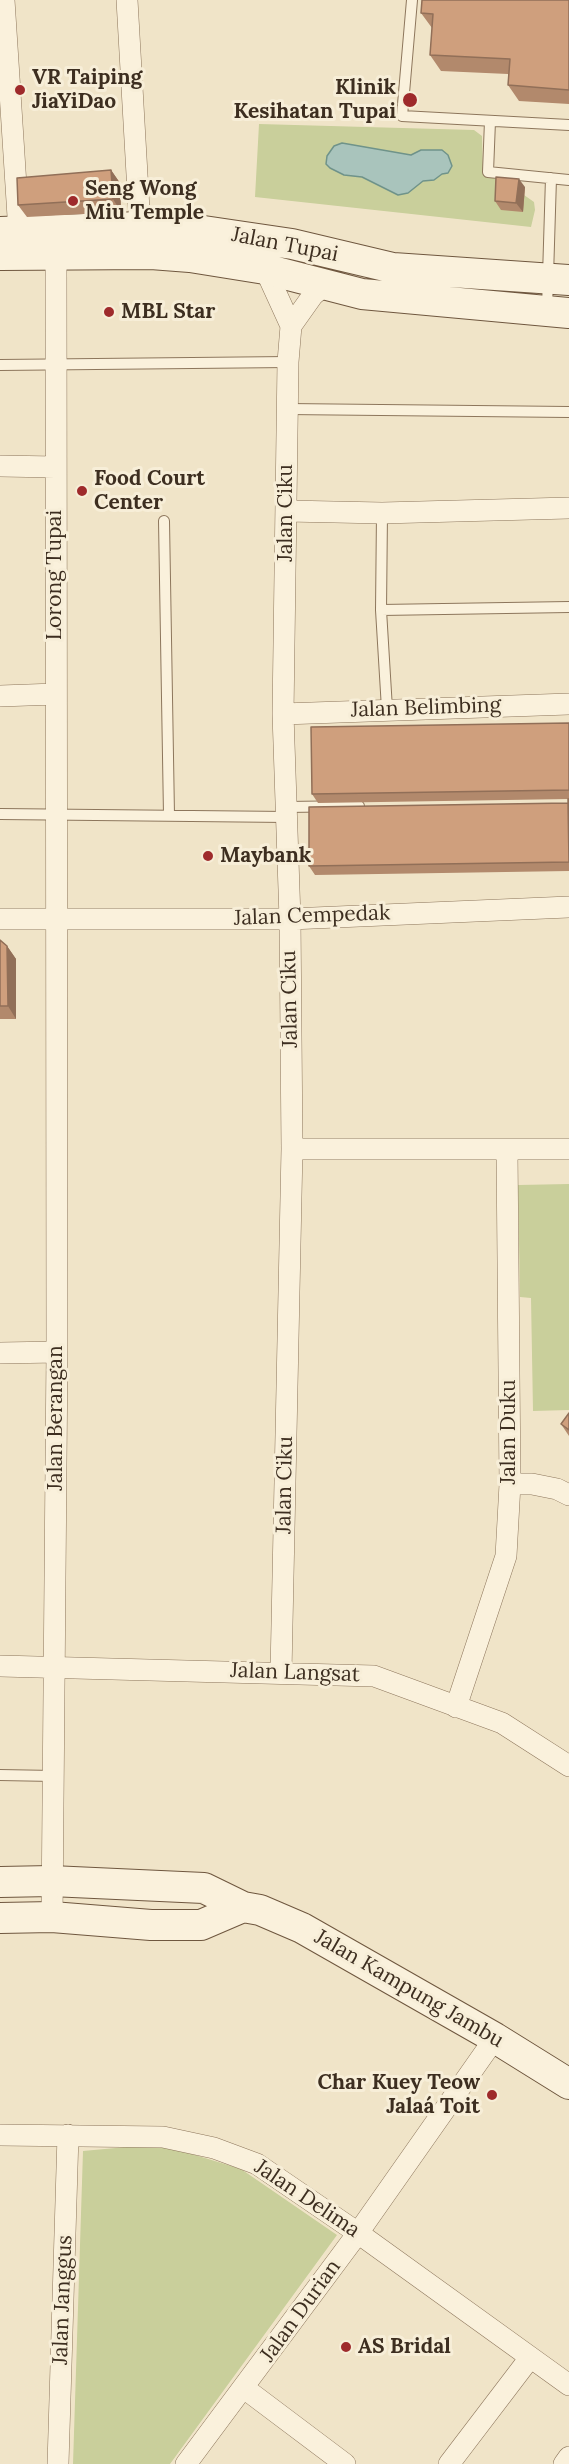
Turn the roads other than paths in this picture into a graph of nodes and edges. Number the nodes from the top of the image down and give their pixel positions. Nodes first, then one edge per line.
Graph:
1 (4, 0) edge
2 (127, 0) edge
3 (412, 0) edge
4 (490, 121) junction
5 (569, 125) edge
6 (551, 178) junction
7 (569, 180) edge
8 (140, 227) junction
9 (9, 232) edge
10 (56, 243) junction
11 (0, 255) edge
12 (265, 269) junction
13 (559, 279) edge
14 (325, 285) junction
15 (558, 313) edge
16 (291, 326) junction
17 (288, 362) junction
18 (0, 365) edge
19 (55, 365) junction
20 (287, 409) junction
21 (569, 412) edge
22 (0, 466) edge
23 (55, 467) junction
24 (569, 508) edge
25 (287, 511) junction
26 (382, 513) junction
27 (164, 521) dead end
28 (569, 607) edge
29 (381, 609) junction
30 (56, 694) junction
31 (0, 696) edge
32 (569, 704) edge
33 (387, 709) junction
34 (283, 714) junction
35 (369, 806) edge
36 (287, 812) junction
37 (0, 814) edge
38 (56, 814) junction
39 (169, 815) junction
40 (569, 907) edge
41 (56, 918) junction
42 (0, 919) edge
43 (290, 919) junction
44 (292, 1149) junction
45 (569, 1149) edge
46 (507, 1150) junction
47 (57, 1352) junction
48 (0, 1353) edge
49 (510, 1484) junction
50 (569, 1495) edge
51 (0, 1666) edge
52 (54, 1667) junction
53 (281, 1672) junction
54 (456, 1707) junction
55 (569, 1766) edge
56 (0, 1775) edge
57 (54, 1776) junction
58 (0, 1881) edge
59 (51, 1881) junction
60 (243, 1907) junction
61 (52, 1917) junction
62 (0, 1918) edge
63 (495, 2038) junction
64 (569, 2084) edge
65 (0, 2135) edge
66 (68, 2135) junction
67 (358, 2233) junction
68 (530, 2359) junction
69 (569, 2385) edge
70 (244, 2388) junction
71 (569, 2457) edge
72 (58, 2464) edge
73 (186, 2464) edge
74 (345, 2464) edge
75 (449, 2464) edge
76 (564, 2464) edge

1 - 9 street
2 - 8 street
3 - 4 lane
4 - 5 lane
4 - 6 lane
6 - 7 lane
6 - 13 lane
8 - 10 main road, Jalan Tupai
8 - 13 main road, Jalan Tupai
9 - 10 main road, Jalan Tupai
10 - 11 main road, Jalan Tupai
10 - 12 main road
10 - 19 street, Lorong Tupai
12 - 14 main road
12 - 16 street
13 - 15 lane
14 - 15 main road
14 - 16 street
16 - 17 street, Jalan Ciku
17 - 19 lane
17 - 20 street, Jalan Ciku
18 - 19 lane
19 - 23 street, Lorong Tupai
20 - 21 lane
20 - 25 street, Jalan Ciku
22 - 23 street
23 - 30 street, Lorong Tupai
24 - 26 street
25 - 26 street
25 - 34 street, Jalan Ciku
26 - 29 lane
27 - 39 lane
28 - 29 lane
29 - 33 lane
30 - 31 street
30 - 38 street, Lorong Tupai
32 - 33 street, Jalan Belimbing
33 - 34 street, Jalan Belimbing
34 - 36 street, Jalan Ciku
35 - 36 lane
36 - 39 lane
36 - 43 street, Jalan Ciku
37 - 38 lane
38 - 39 lane
38 - 41 street, Lorong Tupai
40 - 43 street, Jalan Cempedak
41 - 42 street, Jalan Cempedak
41 - 43 street, Jalan Cempedak
41 - 47 street, Jalan Berangan
43 - 44 street, Jalan Ciku
44 - 46 street
44 - 53 street, Jalan Ciku
45 - 46 street
46 - 49 street, Jalan Duku
47 - 48 street
47 - 52 street, Jalan Berangan
49 - 50 street
49 - 54 street, Jalan Duku
51 - 52 street, Jalan Langsat
52 - 53 street, Jalan Langsat
52 - 57 street, Jalan Berangan
53 - 54 street, Jalan Langsat
54 - 55 street, Jalan Langsat
56 - 57 lane
57 - 59 street, Jalan Berangan
58 - 59 main road, Jalan Kampung Jambu
59 - 60 main road, Jalan Kampung Jambu
59 - 61 street, Jalan Berangan
60 - 61 main road
60 - 63 main road, Jalan Kampung Jambu
61 - 62 main road
63 - 64 main road, Jalan Kampung Jambu
63 - 67 street, Jalan Durian
65 - 66 street, Jalan Delima
66 - 67 street, Jalan Delima
66 - 72 street, Jalan Janggus
67 - 68 street, Jalan Delima
67 - 70 street, Jalan Durian
68 - 69 street, Jalan Delima
68 - 75 street
70 - 73 street, Jalan Durian
70 - 74 street
71 - 76 street

